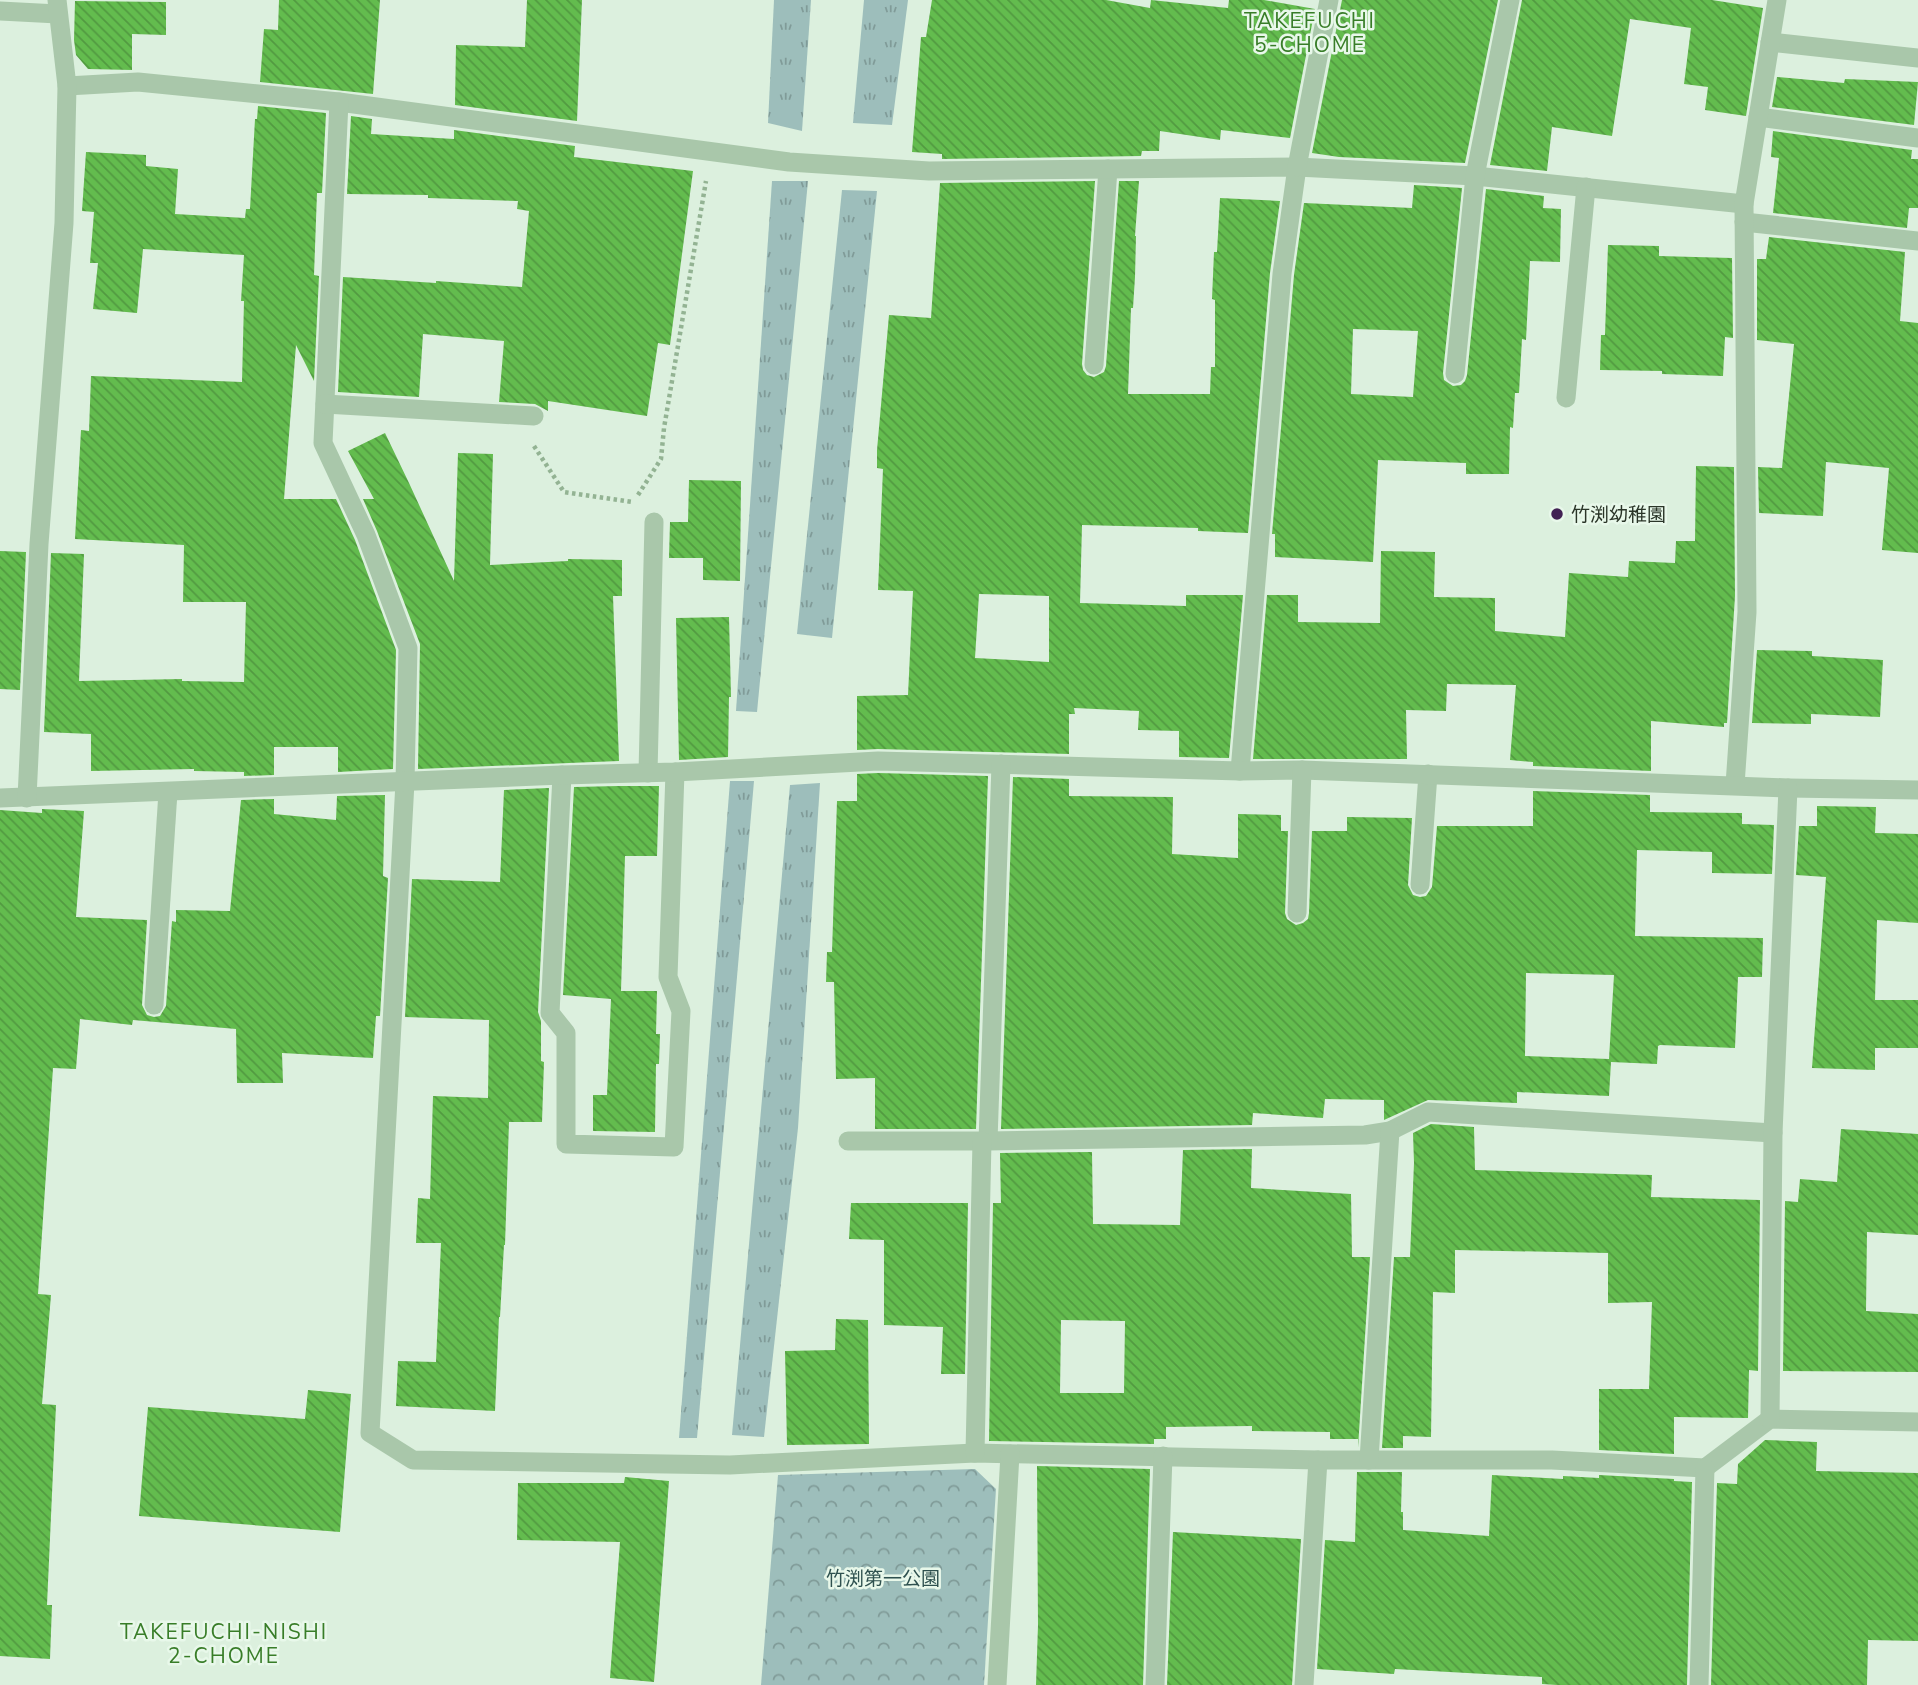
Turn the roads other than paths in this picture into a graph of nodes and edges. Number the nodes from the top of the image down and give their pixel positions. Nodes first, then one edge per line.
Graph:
1 (1329, 0) edge
2 (1510, 0) edge
3 (1777, 0) edge
4 (58, 7) edge
5 (0, 11) edge
6 (1770, 42) junction
7 (1918, 58) edge
8 (67, 86) junction
9 (339, 102) junction
10 (1758, 117) junction
11 (1918, 138) edge
12 (1297, 167) junction
13 (1108, 169) junction
14 (1475, 176) junction
15 (1586, 187) junction
16 (1744, 213) junction
17 (1918, 241) edge
18 (1094, 365) dead end
19 (1455, 374) dead end
20 (1566, 398) dead end
21 (324, 404) junction
22 (534, 416) road end
23 (654, 522) road end
24 (1001, 764) junction
25 (1302, 770) junction
26 (1240, 771) junction
27 (675, 772) junction
28 (648, 773) junction
29 (1428, 774) junction
30 (562, 775) junction
31 (405, 782) junction
32 (1735, 785) junction
33 (1788, 788) junction
34 (1918, 790) edge
35 (168, 792) junction
36 (0, 798) edge
37 (27, 798) junction
38 (1420, 886) dead end
39 (1297, 913) dead end
40 (154, 1005) dead end
41 (1390, 1131) junction
42 (1773, 1133) junction
43 (848, 1141) dead end
44 (985, 1141) junction
45 (1770, 1419) junction
46 (1918, 1423) edge
47 (975, 1453) junction
48 (1010, 1454) junction
49 (1163, 1456) junction
50 (1318, 1460) junction
51 (1369, 1460) junction
52 (1705, 1468) junction
53 (997, 1685) edge
54 (1155, 1685) edge
55 (1304, 1685) edge
56 (1699, 1685) edge

1 - 12 street
2 - 14 street
3 - 6 street
4 - 5 street
4 - 8 street
6 - 7 street
6 - 10 street
8 - 9 street
8 - 37 street
9 - 13 street
9 - 21 street
10 - 11 street
10 - 16 street
12 - 13 street
12 - 14 street
12 - 26 street
13 - 18 street
14 - 15 street
14 - 19 street
15 - 16 street
15 - 20 street
16 - 17 street
16 - 32 street
21 - 22 street
21 - 31 street
23 - 28 street
24 - 26 street
24 - 27 street
24 - 44 street
25 - 26 street
25 - 29 street
25 - 39 street
27 - 28 street
27 - 30 street
28 - 30 street
29 - 32 street
29 - 38 street
30 - 31 street
31 - 35 street
31 - 47 street
32 - 33 street
33 - 34 street
33 - 42 street
35 - 37 street
35 - 40 street
36 - 37 street
41 - 42 street
41 - 44 street
41 - 51 street
42 - 45 street
43 - 44 street
44 - 47 street
45 - 46 street
45 - 52 street
47 - 48 street
48 - 49 street
48 - 53 street
49 - 50 street
49 - 54 street
50 - 51 street
50 - 55 street
51 - 52 street
52 - 56 street

